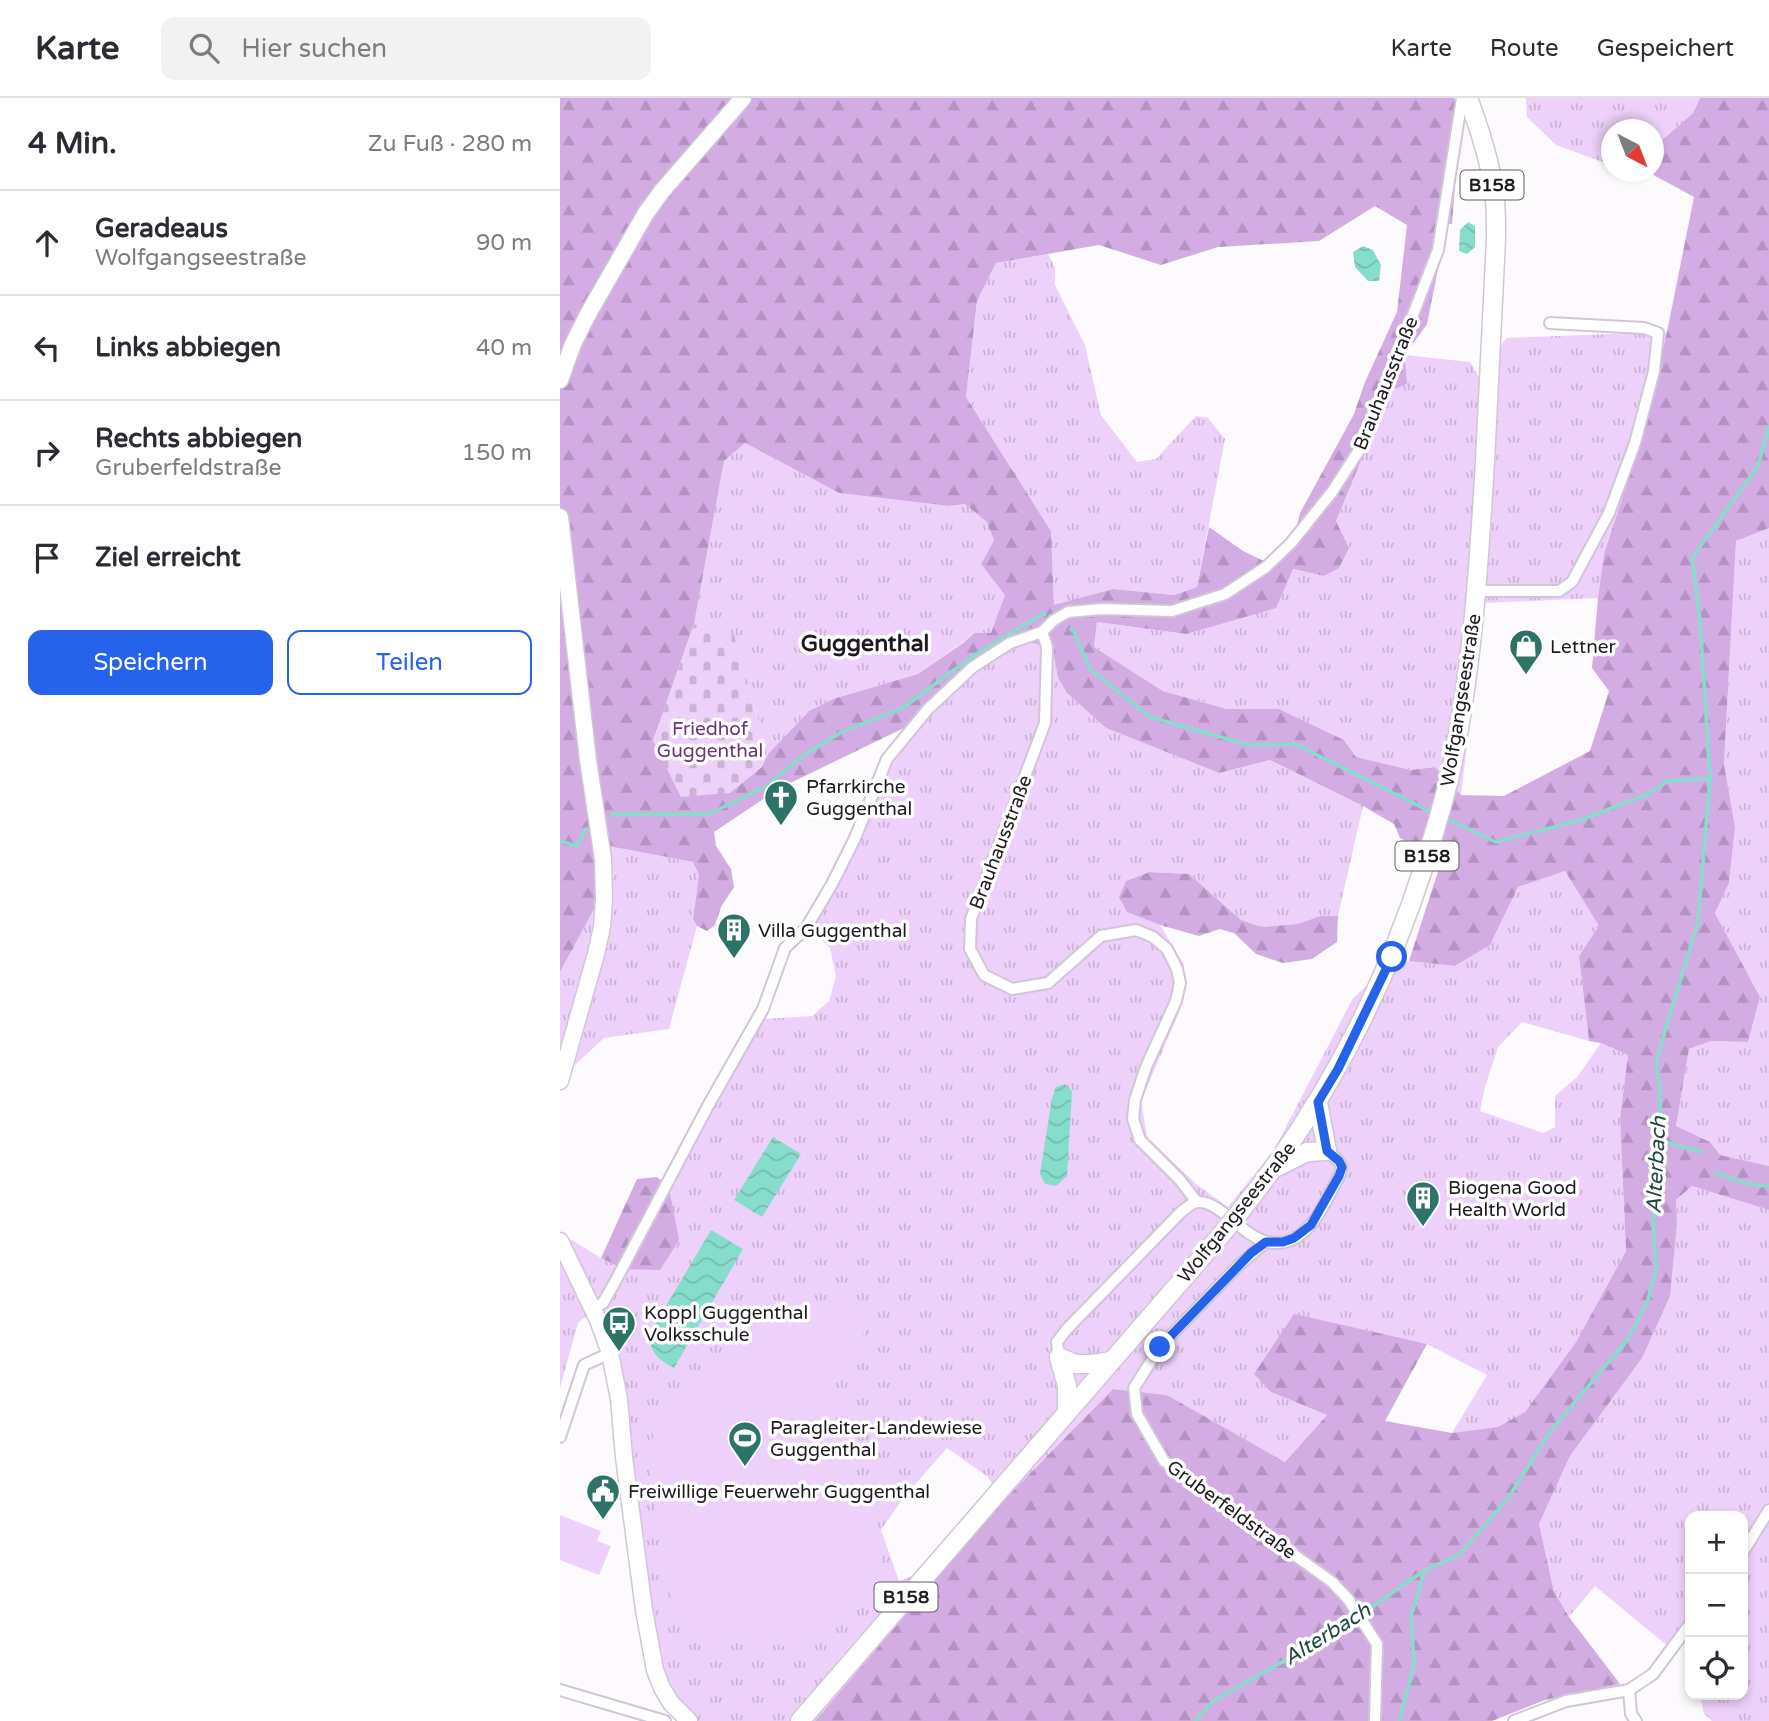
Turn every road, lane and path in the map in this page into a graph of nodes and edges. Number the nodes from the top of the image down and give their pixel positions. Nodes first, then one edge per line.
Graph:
1 (743, 98) edge
2 (1462, 98) edge
3 (1468, 98) edge
4 (1550, 323) dead end
5 (560, 380) edge
6 (560, 517) edge
7 (1477, 592) junction
8 (1042, 632) junction
9 (560, 1081) edge
10 (1318, 1102) junction
11 (1327, 1151) junction
12 (1274, 1169) junction
13 (1196, 1202) junction
14 (560, 1241) edge
15 (1266, 1242) junction
16 (593, 1308) junction
17 (610, 1353) junction
18 (1059, 1357) junction
19 (1111, 1361) junction
20 (1067, 1412) junction
21 (560, 1437) edge
22 (1769, 1510) edge
23 (1748, 1544) edge
24 (1685, 1630) edge
25 (560, 1690) edge
26 (1629, 1690) junction
27 (665, 1721) edge
28 (689, 1721) edge
29 (800, 1721) edge
30 (1375, 1721) edge
31 (1514, 1721) edge
32 (1636, 1721) edge

1 - 5 main road
2 - 8 street, Brauhausstraße
3 - 7 main road, Wolfgangseestraße / B158
4 - 7 street
6 - 9 main road
7 - 10 main road, Wolfgangseestraße / B158
8 - 13 street, Brauhausstraße
8 - 16 street, Brauhausstraße
10 - 11 main road
10 - 12 main road, Wolfgangseestraße / B158
11 - 12 main road
11 - 15 street, Gruberfeldstraße
12 - 19 main road, Wolfgangseestraße / B158, bridge
13 - 15 street
13 - 18 street
14 - 16 main road
15 - 30 street, Gruberfeldstraße
16 - 17 main road
17 - 21 street
17 - 28 main road
18 - 19 main road
18 - 20 main road
19 - 20 main road, Wolfgangseestraße / B158
20 - 29 main road, Wolfgangseestraße / B158
22 - 23 street
24 - 26 street
25 - 27 street
26 - 31 street
26 - 32 street

